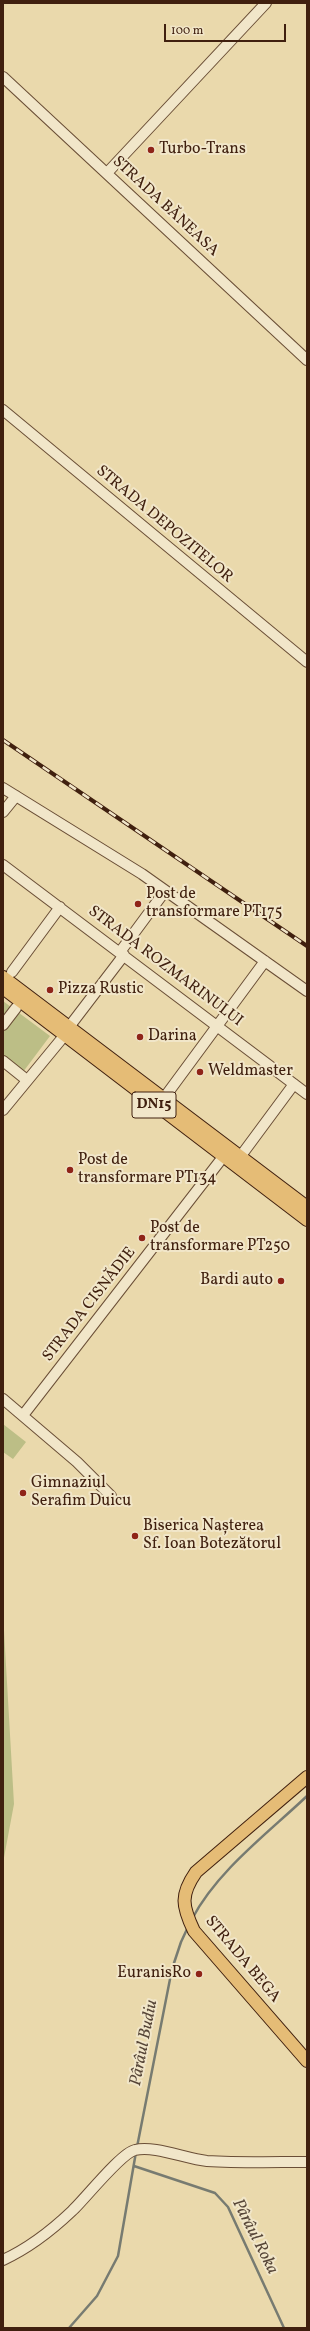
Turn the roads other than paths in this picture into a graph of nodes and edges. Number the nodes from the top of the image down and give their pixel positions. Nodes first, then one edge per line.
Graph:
1 (266, 3) edge
2 (3, 77) edge
3 (107, 173) junction
4 (307, 360) edge
5 (3, 410) edge
6 (307, 662) edge
7 (3, 788) edge
8 (16, 796) junction
9 (3, 812) edge
10 (3, 864) edge
11 (165, 891) junction
12 (60, 907) junction
13 (122, 953) junction
14 (265, 961) junction
15 (8, 974) edge
16 (3, 988) edge
17 (307, 991) edge
18 (16, 1008) dead end
19 (3, 1025) edge
20 (217, 1025) junction
21 (66, 1032) junction
22 (3, 1061) edge
23 (23, 1076) dead end
24 (294, 1084) junction
25 (307, 1094) edge
26 (164, 1098) junction
27 (3, 1110) edge
28 (223, 1157) junction
29 (240, 1157) junction
30 (307, 1207) edge
31 (307, 1220) edge
32 (3, 1399) edge
33 (24, 1414) junction
34 (111, 1496) dead end
35 (307, 1777) edge
36 (307, 2061) edge
37 (307, 2162) edge
38 (3, 2260) edge

1 - 3 street
2 - 3 street, STRADA BĂNEASA
3 - 4 street, STRADA BĂNEASA
5 - 6 street, STRADA DEPOZITELOR
7 - 8 street
8 - 9 street
8 - 11 street
10 - 12 street, STRADA ROZMARINULUI
11 - 13 street
11 - 14 street
12 - 13 street, STRADA ROZMARINULUI
12 - 15 street
13 - 20 street, STRADA ROZMARINULUI
13 - 21 street
14 - 17 street
14 - 20 street
15 - 21 main road, DN15
16 - 21 main road, DN15
18 - 19 street
20 - 24 street, STRADA ROZMARINULUI
20 - 26 street
21 - 26 main road, DN15
21 - 27 street
21 - 28 main road, DN15
22 - 23 street
24 - 25 street, STRADA ROZMARINULUI
24 - 29 street
26 - 29 main road, DN15
28 - 31 main road, DN15
28 - 33 street, STRADA CISNĂDIE
29 - 30 main road, DN15
32 - 33 street
33 - 34 street
35 - 36 main road, STRADA BEGA
37 - 38 street

